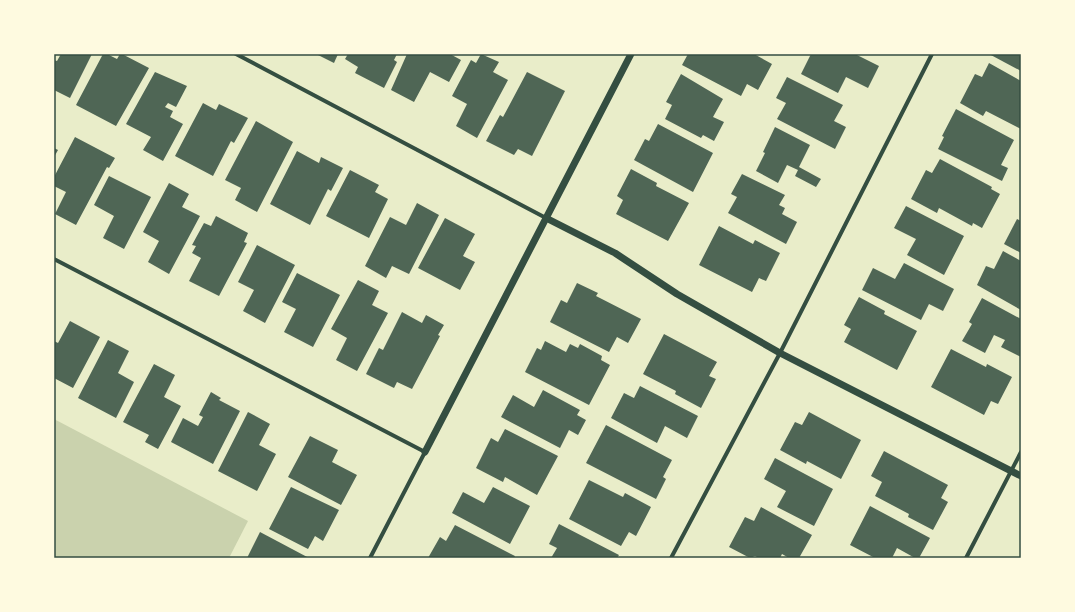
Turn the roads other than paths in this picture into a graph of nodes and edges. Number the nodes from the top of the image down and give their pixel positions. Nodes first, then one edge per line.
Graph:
1 (236, 54) edge
2 (631, 54) edge
3 (932, 54) edge
4 (546, 218) junction
5 (54, 259) edge
6 (780, 352) junction
7 (425, 452) junction
8 (1021, 452) edge
9 (1011, 471) junction
10 (1021, 476) edge
11 (370, 558) edge
12 (671, 558) edge
13 (966, 558) edge

1 - 4 street
2 - 4 street
3 - 6 street
4 - 6 street
4 - 7 street
5 - 7 street
6 - 9 street
6 - 12 street
7 - 11 street
8 - 9 street
9 - 10 street
9 - 13 street

